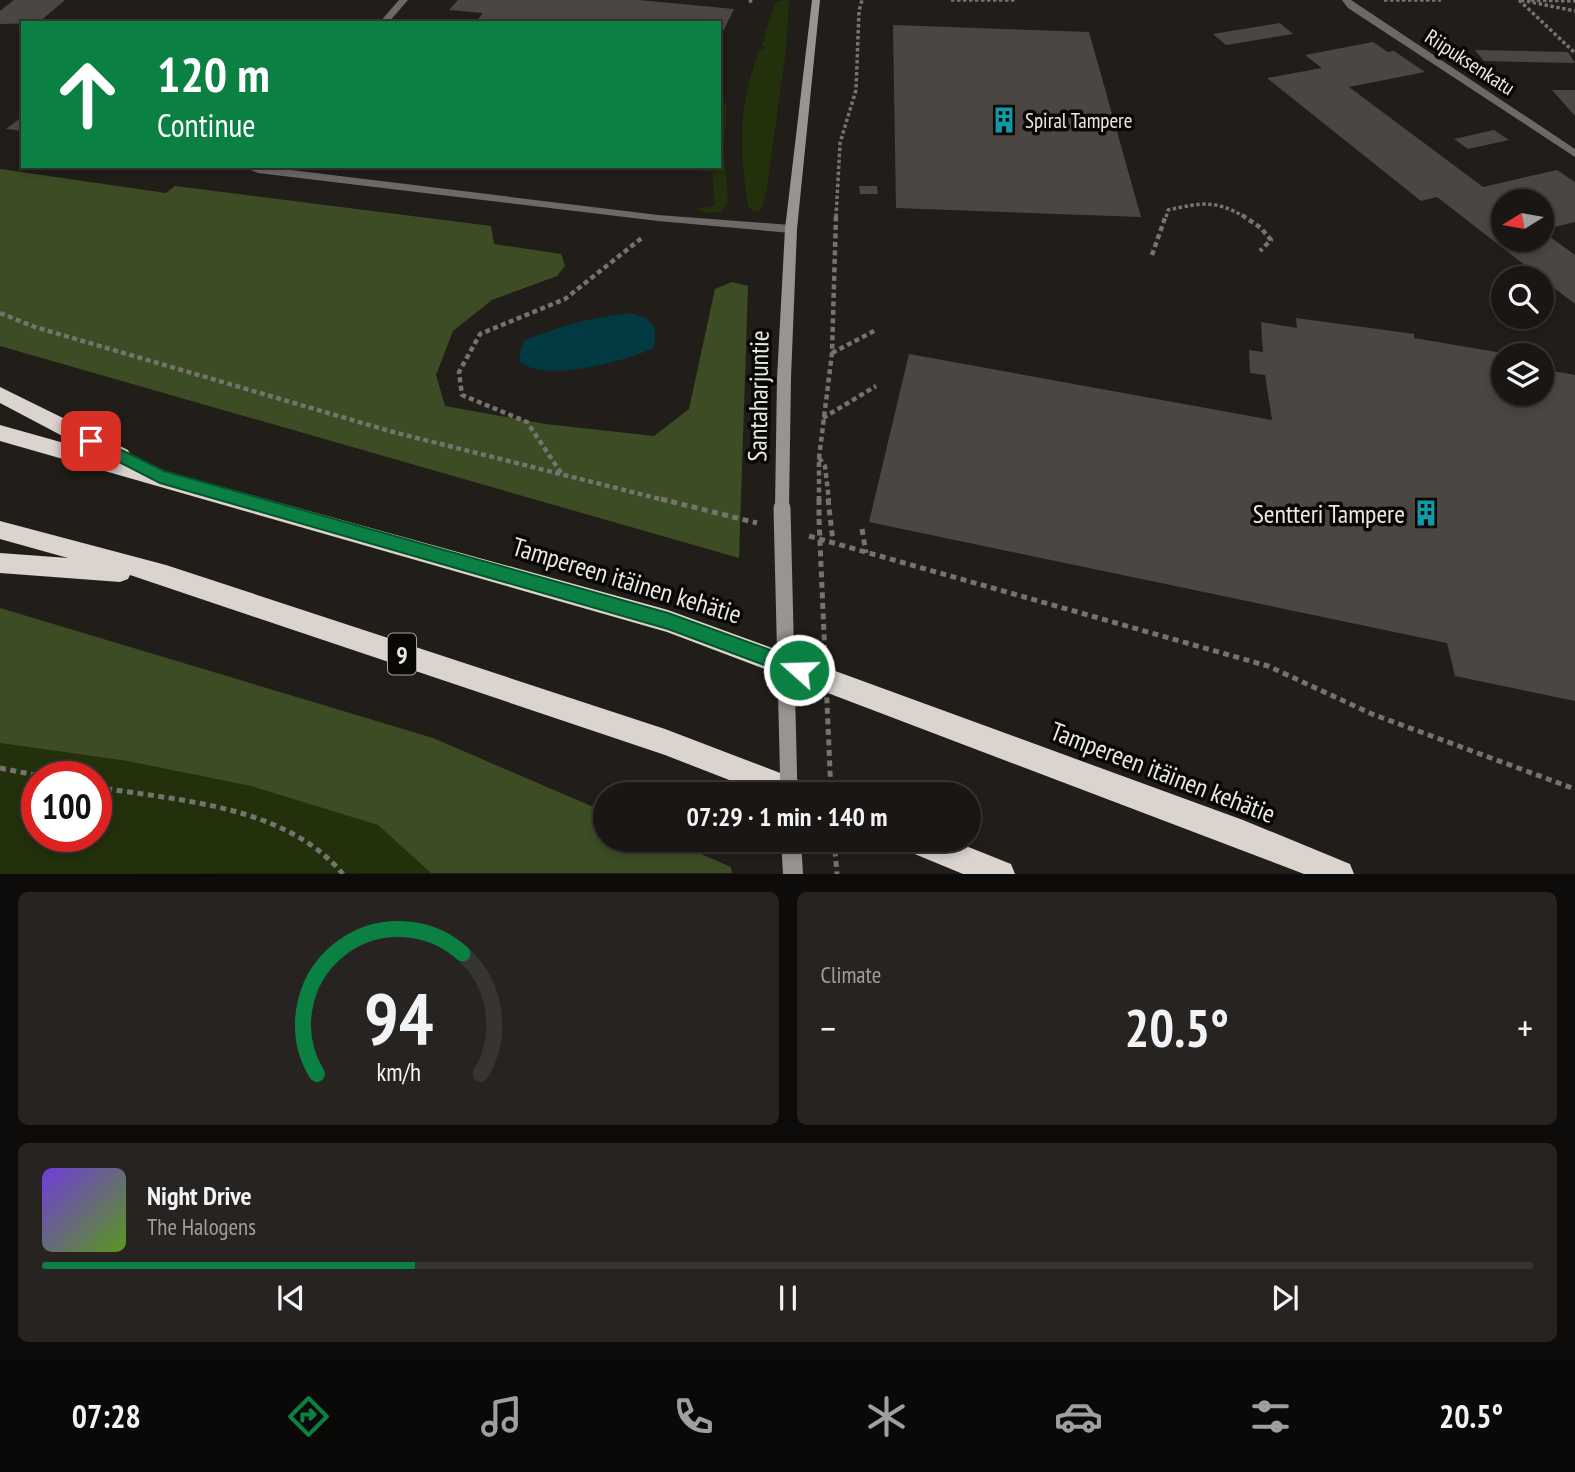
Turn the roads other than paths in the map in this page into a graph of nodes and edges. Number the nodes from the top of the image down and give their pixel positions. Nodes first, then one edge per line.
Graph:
1 (404, 0) edge
2 (816, 0) edge
3 (1346, 0) edge
4 (385, 21) edge
5 (1575, 154) edge
6 (252, 168) edge
7 (791, 229) junction
8 (0, 394) edge
9 (0, 433) edge
10 (160, 476) junction
11 (0, 530) edge
12 (0, 563) edge
13 (166, 575) junction
14 (768, 782) edge
15 (789, 782) edge
16 (792, 852) edge
17 (946, 852) edge
18 (793, 873) edge
19 (1001, 873) edge
20 (1340, 873) edge

1 - 4 street
2 - 7 main road, Santaharjuntie
3 - 5 street, Riipuksenkatu
6 - 7 street
7 - 15 main road, Santaharjuntie, bridge
8 - 10 highway
9 - 10 highway, Tampereen itäinen kehätie
10 - 20 highway, Tampereen itäinen kehätie
11 - 13 highway, 9
12 - 13 highway
13 - 14 highway, 9
16 - 18 main road
17 - 19 highway

